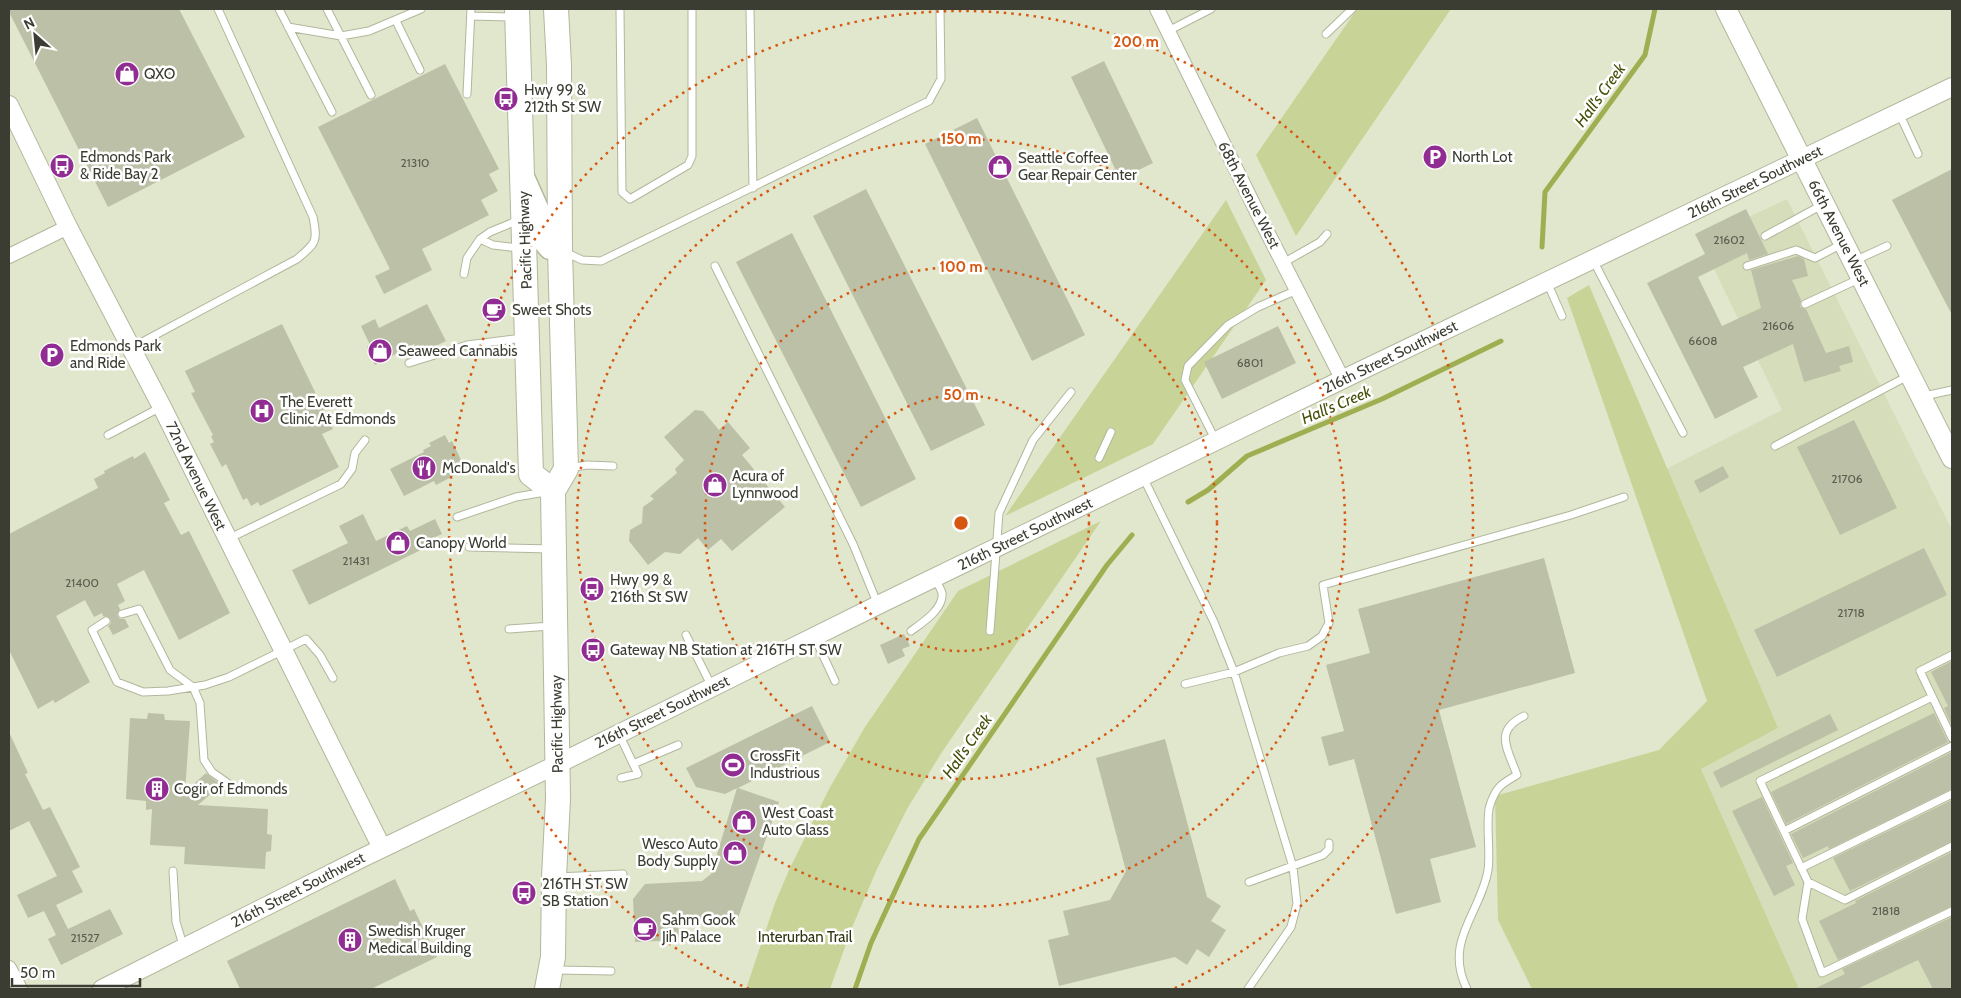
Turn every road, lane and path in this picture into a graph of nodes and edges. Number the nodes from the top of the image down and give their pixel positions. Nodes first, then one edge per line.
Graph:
1 (218, 9) edge
2 (279, 9) edge
3 (327, 9) edge
4 (421, 9) edge
5 (556, 9) edge
6 (620, 9) edge
7 (692, 9) edge
8 (750, 9) edge
9 (940, 9) edge
10 (1157, 9) edge
11 (1212, 9) edge
12 (1352, 9) edge
13 (1726, 9) edge
14 (471, 12) edge
15 (517, 13) edge
16 (396, 21) junction
17 (288, 27) junction
18 (1168, 31) junction
19 (1326, 34) dead end
20 (341, 36) junction
21 (420, 70) dead end
22 (1952, 87) edge
23 (467, 94) dead end
24 (371, 95) dead end
25 (9, 105) edge
26 (332, 112) dead end
27 (1899, 113) junction
28 (1918, 154) dead end
29 (1802, 160) junction
30 (523, 176) junction
31 (753, 188) junction
32 (1825, 204) junction
33 (524, 218) junction
34 (68, 227) junction
35 (1326, 234) dead end
36 (1765, 236) dead end
37 (480, 239) junction
38 (1844, 242) junction
39 (1888, 246) dead end
40 (525, 248) junction
41 (560, 250) junction
42 (9, 256) edge
43 (1593, 260) junction
44 (1283, 263) junction
45 (715, 266) dead end
46 (1747, 266) dead end
47 (1857, 270) junction
48 (464, 274) dead end
49 (1547, 282) junction
50 (1297, 290) junction
51 (1805, 304) dead end
52 (1562, 316) dead end
53 (528, 337) junction
54 (131, 348) junction
55 (409, 363) dead end
56 (1910, 375) junction
57 (1343, 380) junction
58 (1952, 390) edge
59 (1070, 392) dead end
60 (1921, 396) junction
61 (162, 407) junction
62 (1111, 432) dead end
63 (1684, 432) dead end
64 (108, 435) dead end
65 (365, 440) dead end
66 (1216, 441) junction
67 (1775, 446) dead end
68 (1099, 458) dead end
69 (1952, 458) edge
70 (613, 466) dead end
71 (566, 469) junction
72 (1142, 477) junction
73 (553, 491) junction
74 (1624, 497) dead end
75 (457, 517) dead end
76 (227, 540) junction
77 (469, 547) dead end
78 (997, 548) junction
79 (554, 549) junction
80 (935, 578) junction
81 (878, 605) junction
82 (122, 614) dead end
83 (106, 621) dead end
84 (555, 626) junction
85 (509, 629) dead end
86 (911, 631) dead end
87 (990, 631) dead end
88 (686, 635) dead end
89 (814, 636) junction
90 (282, 651) junction
91 (1952, 655) edge
92 (1234, 672) junction
93 (333, 678) dead end
94 (835, 681) dead end
95 (1185, 684) dead end
96 (193, 687) junction
97 (712, 688) junction
98 (1932, 696) junction
99 (1524, 716) dead end
100 (619, 734) junction
101 (1952, 738) edge
102 (678, 745) dead end
103 (1952, 746) edge
104 (558, 764) junction
105 (633, 764) junction
106 (621, 778) dead end
107 (229, 784) dead end
108 (1952, 794) edge
109 (1784, 831) junction
110 (1330, 843) dead end
111 (1952, 846) edge
112 (382, 848) junction
113 (1293, 867) junction
114 (1802, 868) junction
115 (173, 871) dead end
116 (623, 874) dead end
117 (554, 877) junction
118 (1249, 882) dead end
119 (1808, 882) junction
120 (1952, 912) edge
121 (184, 948) junction
122 (9, 968) edge
123 (611, 971) dead end
124 (555, 976) edge
125 (20, 989) edge
126 (102, 989) edge
127 (1248, 989) edge
128 (1467, 989) edge

1 - 54 lane
2 - 17 lane
3 - 20 lane
4 - 16 lane
5 - 41 highway
6 - 7 lane
8 - 31 lane
9 - 31 lane
10 - 18 street, 68th Avenue West
11 - 18 lane
12 - 19 lane
13 - 29 main road, 66th Avenue West
14 - 15 lane
14 - 23 lane
15 - 30 highway, Pacific Highway
16 - 20 lane
16 - 21 lane
17 - 20 lane
17 - 26 lane
18 - 44 street, 68th Avenue West
20 - 24 lane
22 - 27 street, 216th Street Southwest
25 - 34 street, 72nd Avenue West
27 - 28 lane
27 - 29 street, 216th Street Southwest
29 - 32 main road, 66th Avenue West
29 - 43 street, 216th Street Southwest
30 - 33 highway, Pacific Highway
30 - 41 main road
31 - 41 lane
32 - 36 lane
32 - 38 main road, 66th Avenue West
33 - 37 lane
33 - 40 highway, Pacific Highway
34 - 42 street
34 - 54 street, 72nd Avenue West
35 - 44 lane
37 - 40 lane
37 - 48 lane
38 - 46 lane
38 - 47 main road, 66th Avenue West
39 - 47 lane
40 - 53 highway, Pacific Highway
41 - 71 highway
43 - 49 street, 216th Street Southwest
43 - 63 lane
44 - 50 street, 68th Avenue West
45 - 81 lane
47 - 51 lane
47 - 56 main road, 66th Avenue West
49 - 52 lane
49 - 57 street, 216th Street Southwest
50 - 57 street, 68th Avenue West
50 - 66 lane
53 - 55 lane
53 - 73 highway, Pacific Highway
54 - 61 street, 72nd Avenue West
56 - 60 main road, 66th Avenue West
56 - 67 lane
57 - 66 street, 216th Street Southwest
58 - 60 lane
59 - 78 lane
60 - 69 main road, 66th Avenue West
61 - 64 lane
61 - 76 street, 72nd Avenue West
62 - 68 lane
65 - 76 lane
66 - 72 street, 216th Street Southwest
70 - 71 lane
71 - 73 highway
72 - 78 street, 216th Street Southwest
72 - 92 lane
73 - 75 lane
73 - 79 highway, Pacific Highway
74 - 92 lane
76 - 90 street, 72nd Avenue West
77 - 79 lane
78 - 80 street, 216th Street Southwest
78 - 87 lane
79 - 84 highway, Pacific Highway
80 - 81 street, 216th Street Southwest
80 - 86 lane
81 - 89 street, 216th Street Southwest
82 - 96 lane
83 - 96 lane
84 - 85 lane
84 - 104 highway, Pacific Highway
88 - 97 lane
89 - 94 lane
89 - 97 street, 216th Street Southwest
90 - 93 lane
90 - 96 lane
90 - 112 street, 72nd Avenue West
91 - 98 lane
92 - 95 lane
92 - 113 lane
96 - 107 lane
97 - 100 street, 216th Street Southwest
98 - 101 lane
98 - 109 lane
99 - 128 lane
100 - 104 street, 216th Street Southwest
100 - 105 lane
102 - 105 lane
103 - 109 lane
104 - 112 street, 216th Street Southwest
104 - 117 highway, Pacific Highway
105 - 106 lane
108 - 114 lane
109 - 114 lane
110 - 113 lane
111 - 119 lane
112 - 121 street, 216th Street Southwest
113 - 118 lane
113 - 127 lane
114 - 119 lane
115 - 121 lane
116 - 117 lane
117 - 124 highway, Pacific Highway
119 - 120 lane
121 - 126 street, 216th Street Southwest
122 - 125 street
123 - 124 lane

